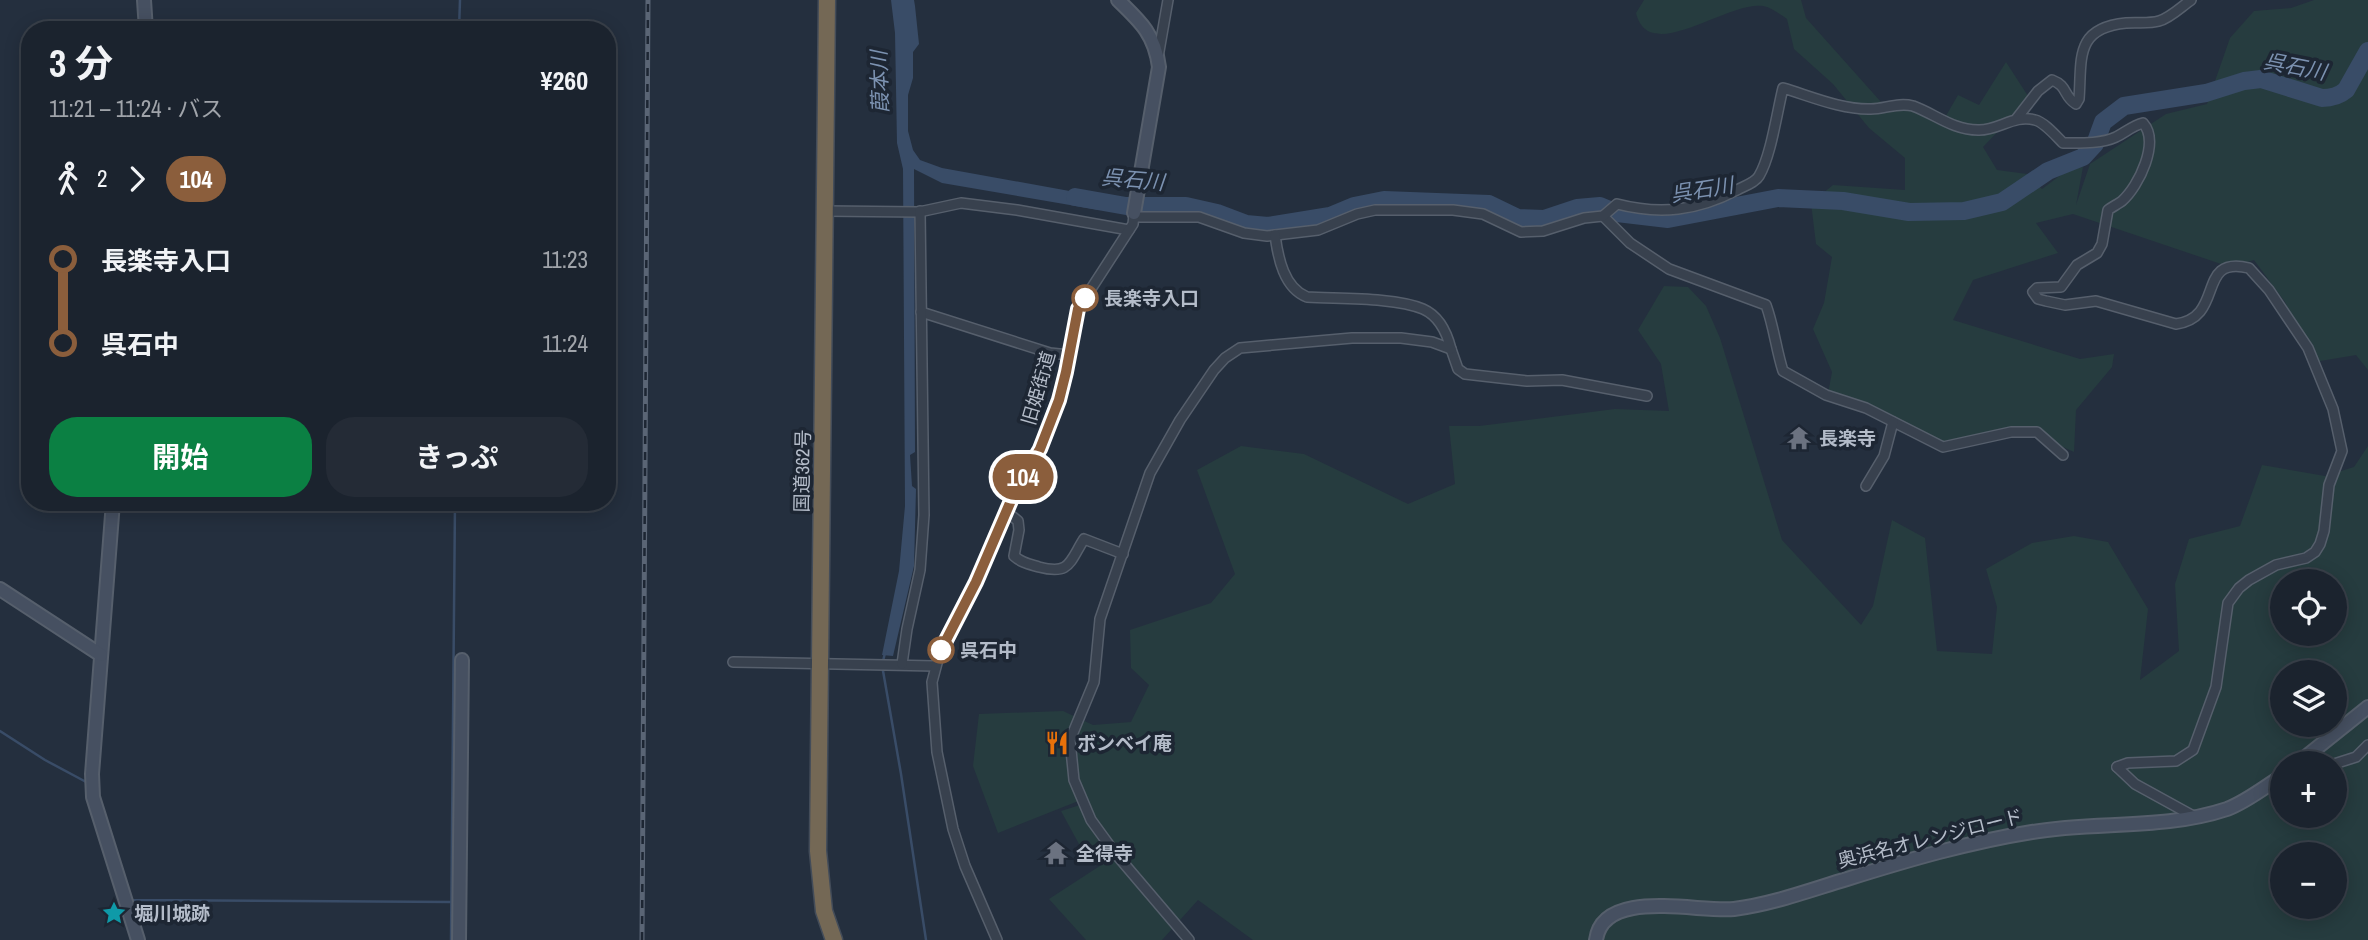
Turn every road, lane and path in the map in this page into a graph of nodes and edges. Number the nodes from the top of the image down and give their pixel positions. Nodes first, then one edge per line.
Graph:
1 (144, 0) edge
2 (827, 0) edge
3 (1118, 0) edge
4 (1168, 0) edge
5 (2191, 0) edge
6 (145, 21) edge
7 (1158, 58) junction
8 (2017, 118) junction
9 (826, 211) junction
10 (920, 212) junction
11 (1134, 215) junction
12 (1604, 215) junction
13 (1129, 230) junction
14 (1275, 235) junction
15 (922, 312) junction
16 (1451, 348) junction
17 (1069, 355) junction
18 (1647, 396) dead end
19 (1893, 422) junction
20 (2063, 455) dead end
21 (1866, 486) dead end
22 (112, 511) edge
23 (1007, 512) junction
24 (1123, 554) junction
25 (0, 590) edge
26 (101, 655) junction
27 (462, 660) dead end
28 (733, 662) dead end
29 (820, 662) junction
30 (900, 664) junction
31 (935, 666) junction
32 (2368, 707) edge
33 (2368, 746) edge
34 (2313, 751) edge
35 (2347, 760) edge
36 (2270, 786) edge
37 (2196, 818) junction
38 (138, 940) edge
39 (459, 940) edge
40 (834, 940) edge
41 (997, 940) edge
42 (1189, 940) edge
43 (1596, 940) edge

1 - 6 street
2 - 9 highway, 国道362号
3 - 7 street
4 - 7 street, 旧姫街道
5 - 8 street
7 - 11 street, 旧姫街道
8 - 12 street
8 - 37 street
9 - 10 street
9 - 29 highway, 国道362号
10 - 13 street
10 - 15 street
11 - 13 street, 旧姫街道
11 - 14 street
12 - 14 street
12 - 19 street
13 - 17 street, 旧姫街道
14 - 16 street
15 - 17 street
15 - 30 street
16 - 18 street
16 - 24 street
17 - 23 street, 旧姫街道
19 - 20 street
19 - 21 street
22 - 26 street
23 - 24 street
23 - 31 street, 旧姫街道
24 - 42 street
25 - 26 street
26 - 38 street
27 - 39 street
28 - 29 street
29 - 30 street
29 - 40 highway, 国道362号
30 - 31 street
31 - 41 street, 旧姫街道
32 - 34 street
33 - 35 street
36 - 37 street, 奥浜名オレンジロード
37 - 43 street, 奥浜名オレンジロード

